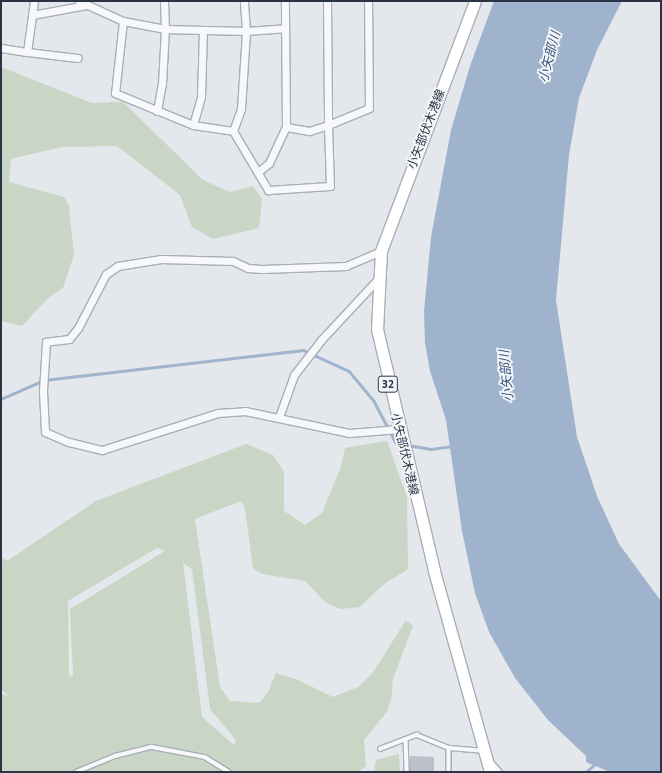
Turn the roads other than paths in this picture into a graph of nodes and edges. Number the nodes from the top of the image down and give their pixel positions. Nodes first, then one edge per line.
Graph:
1 (34, 1) edge
2 (79, 1) edge
3 (164, 1) edge
4 (244, 1) edge
5 (284, 1) edge
6 (328, 1) edge
7 (368, 1) edge
8 (475, 1) edge
9 (86, 5) junction
10 (32, 15) junction
11 (122, 21) junction
12 (284, 28) junction
13 (165, 30) junction
14 (204, 31) junction
15 (246, 31) junction
16 (1, 48) edge
17 (26, 52) junction
18 (78, 58) dead end
19 (157, 111) junction
20 (193, 125) junction
21 (328, 125) junction
22 (286, 127) junction
23 (233, 131) junction
24 (258, 172) junction
25 (381, 251) junction
26 (378, 279) junction
27 (279, 416) junction
28 (399, 429) junction
29 (406, 739) junction
30 (449, 748) junction
31 (380, 749) dead end
32 (488, 762) edge
33 (76, 772) edge
34 (229, 772) edge
35 (407, 772) edge
36 (449, 772) edge
37 (498, 772) edge

1 - 10 street
2 - 9 street
3 - 13 street
4 - 15 street
5 - 12 street
6 - 21 street
7 - 21 street
8 - 25 main road, 小矢部伏木港線 / 32
9 - 10 street
9 - 11 street
10 - 17 street
11 - 13 street
11 - 19 street
12 - 15 street
12 - 22 street
13 - 14 street
13 - 19 street
14 - 15 street
14 - 20 street
15 - 23 street
16 - 17 street
17 - 18 street
19 - 20 street
20 - 23 street
21 - 22 street
21 - 24 street
22 - 24 street
23 - 24 street
25 - 26 main road, 小矢部伏木港線 / 32
25 - 27 street
26 - 27 street
26 - 28 main road, 小矢部伏木港線 / 32
27 - 28 street
28 - 32 main road, 小矢部伏木港線 / 32
29 - 30 lane
29 - 31 lane
29 - 35 lane
30 - 32 lane
30 - 36 lane
32 - 37 street
33 - 34 lane

